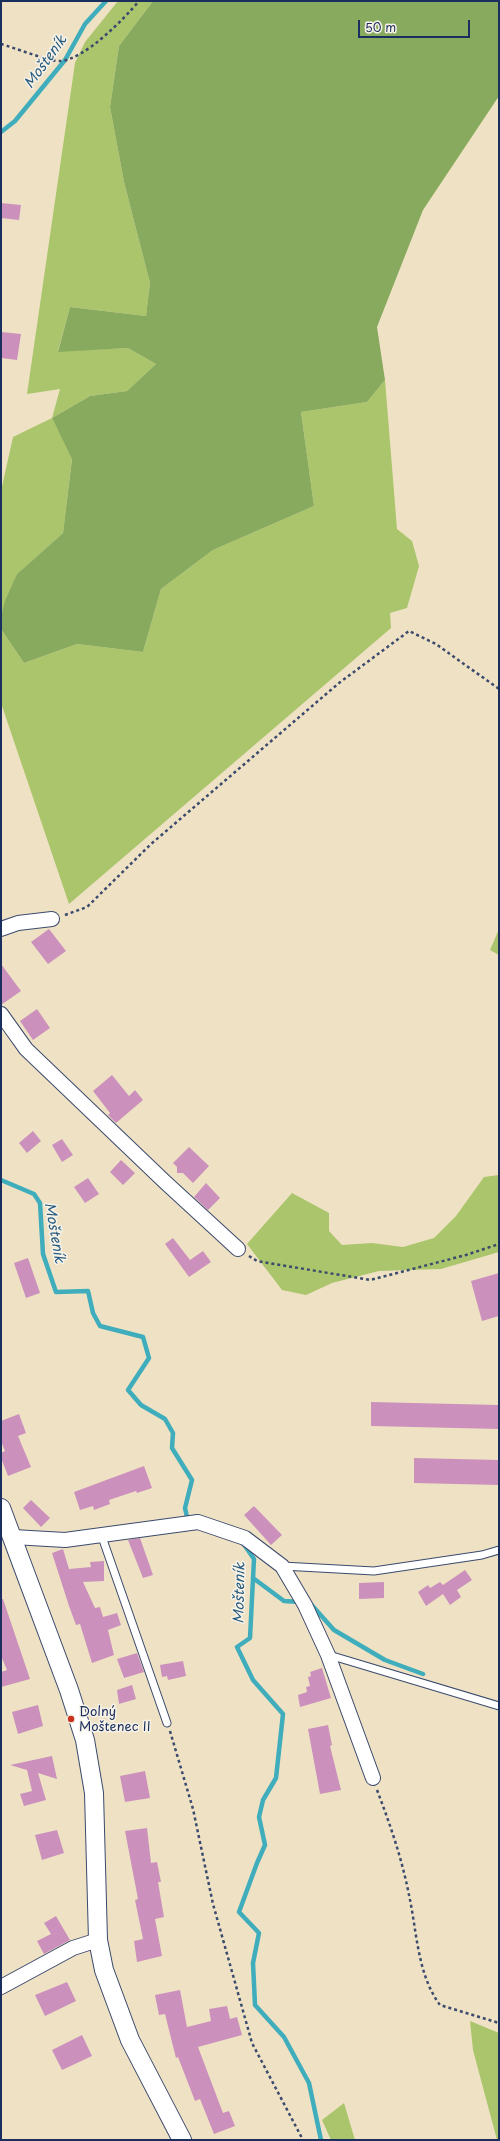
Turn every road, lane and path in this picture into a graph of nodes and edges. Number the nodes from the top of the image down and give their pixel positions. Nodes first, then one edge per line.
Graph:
1 (139, 1) edge
2 (1, 44) edge
3 (499, 689) edge
4 (52, 919) joint
5 (1, 928) edge
6 (1, 1014) edge
7 (499, 1244) edge
8 (238, 1248) joint
9 (1, 1508) edge
10 (101, 1534) junction
11 (12, 1537) junction
12 (499, 1550) edge
13 (282, 1566) junction
14 (328, 1655) junction
15 (499, 1706) edge
16 (167, 1723) joint
17 (373, 1778) joint
18 (98, 1940) junction
19 (1, 1987) edge
20 (499, 2023) edge
21 (182, 2140) edge
22 (303, 2140) edge

1 - 2 path
3 - 4 path
4 - 5 street
6 - 8 street
7 - 8 path
9 - 11 street
10 - 11 street
10 - 13 street
10 - 16 lane
11 - 18 street
12 - 13 lane
13 - 14 street
14 - 15 lane
14 - 17 street
16 - 22 path
17 - 20 path
18 - 19 street
18 - 21 street

